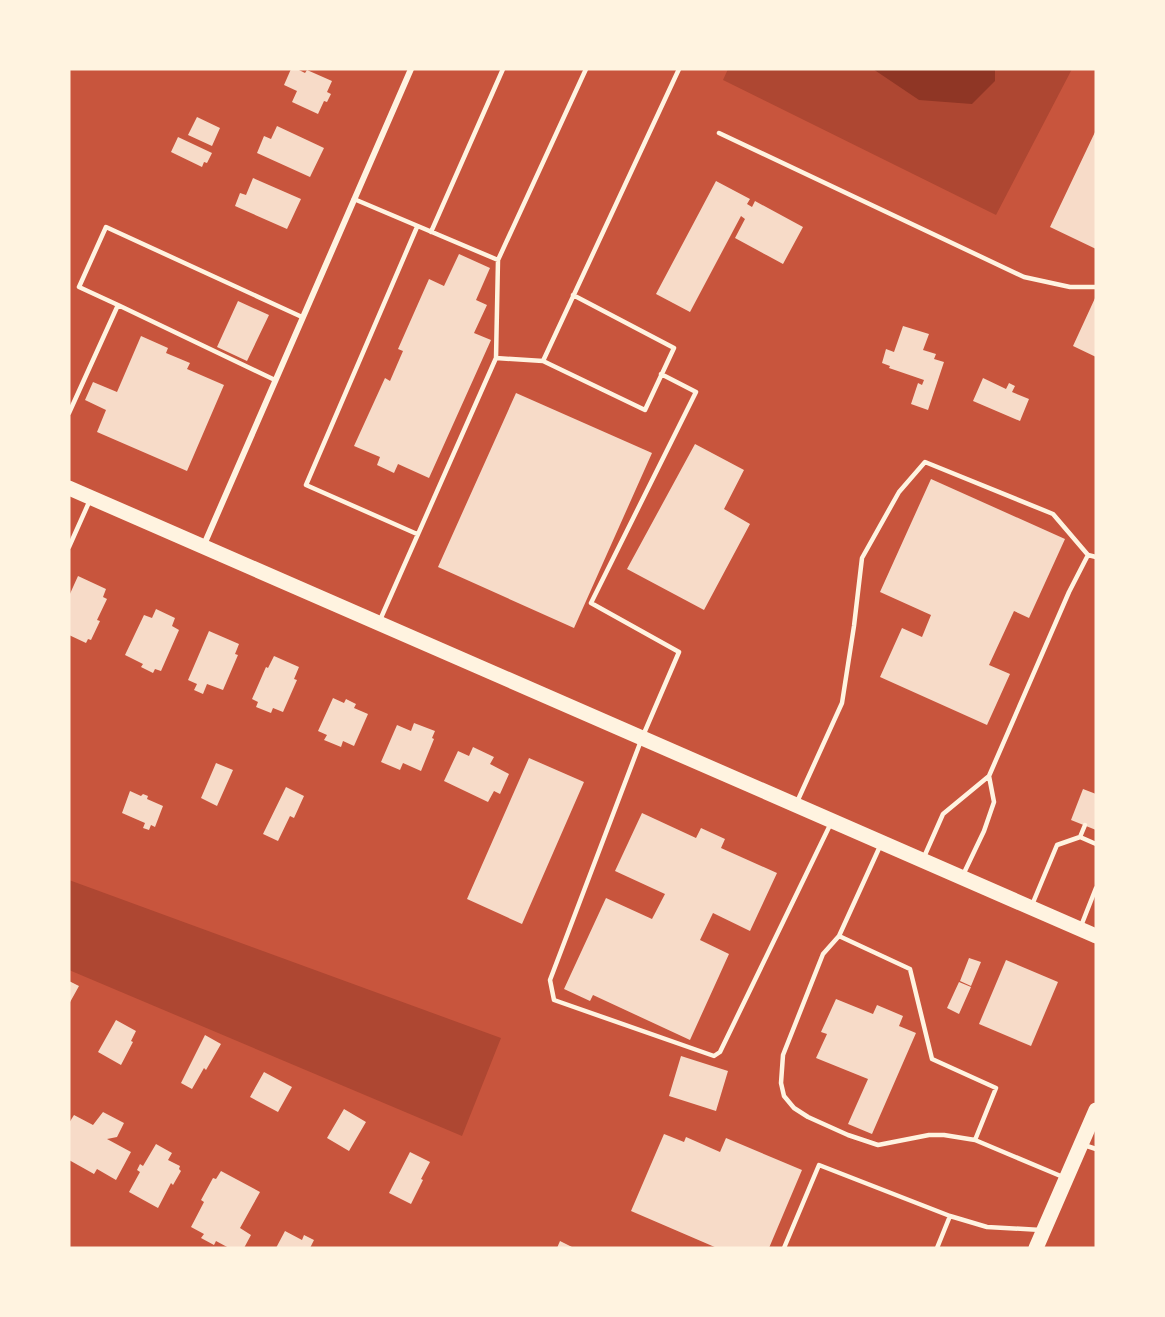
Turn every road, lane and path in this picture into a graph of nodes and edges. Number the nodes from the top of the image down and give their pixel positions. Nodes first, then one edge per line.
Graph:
1 (411, 69) edge
2 (503, 69) edge
3 (586, 69) edge
4 (679, 69) edge
5 (720, 133) dead end
6 (354, 199) junction
7 (417, 227) junction
8 (431, 232) junction
9 (498, 260) junction
10 (1096, 287) edge
11 (573, 295) junction
12 (118, 306) junction
13 (302, 317) junction
14 (496, 358) junction
15 (543, 361) junction
16 (661, 374) junction
17 (275, 380) junction
18 (69, 413) edge
19 (69, 488) edge
20 (91, 498) junction
21 (417, 534) junction
22 (69, 547) edge
23 (203, 547) junction
24 (1088, 555) junction
25 (1096, 557) edge
26 (379, 623) junction
27 (642, 738) junction
28 (989, 776) junction
29 (796, 805) junction
30 (832, 821) junction
31 (1085, 825) dead end
32 (1080, 837) junction
33 (882, 842) junction
34 (1096, 843) edge
35 (923, 860) junction
36 (962, 877) junction
37 (1096, 888) edge
38 (1031, 907) junction
39 (1080, 929) junction
40 (839, 936) junction
41 (1096, 936) edge
42 (1096, 1110) edge
43 (975, 1140) junction
44 (1089, 1147) edge
45 (1066, 1178) junction
46 (950, 1216) junction
47 (1044, 1230) junction
48 (784, 1248) edge
49 (937, 1248) edge
50 (1036, 1248) edge

1 - 6 street
2 - 8 lane
3 - 9 lane
4 - 11 lane
5 - 10 lane
6 - 7 lane
6 - 13 street
7 - 8 lane
7 - 21 lane
8 - 9 lane
9 - 14 lane
11 - 15 lane
11 - 16 lane
12 - 13 lane
12 - 17 lane
12 - 18 lane
13 - 17 street
14 - 15 lane
14 - 21 lane
15 - 16 lane
16 - 27 lane
17 - 23 street
19 - 20 main road
20 - 22 lane
20 - 23 main road
21 - 26 lane
23 - 26 main road
24 - 25 lane
24 - 28 lane
24 - 29 lane
26 - 27 main road
27 - 29 main road
27 - 30 lane
28 - 35 lane
28 - 36 lane
29 - 30 main road
30 - 33 main road
31 - 32 lane
32 - 34 lane
32 - 38 lane
33 - 35 main road
33 - 40 lane
35 - 36 main road
36 - 38 main road
37 - 39 lane
38 - 39 main road
39 - 41 main road
40 - 43 lane
40 - 43 lane
42 - 44 main road
43 - 45 lane
44 - 45 main road
45 - 47 main road
46 - 47 lane
46 - 48 lane
46 - 49 lane
47 - 50 main road

